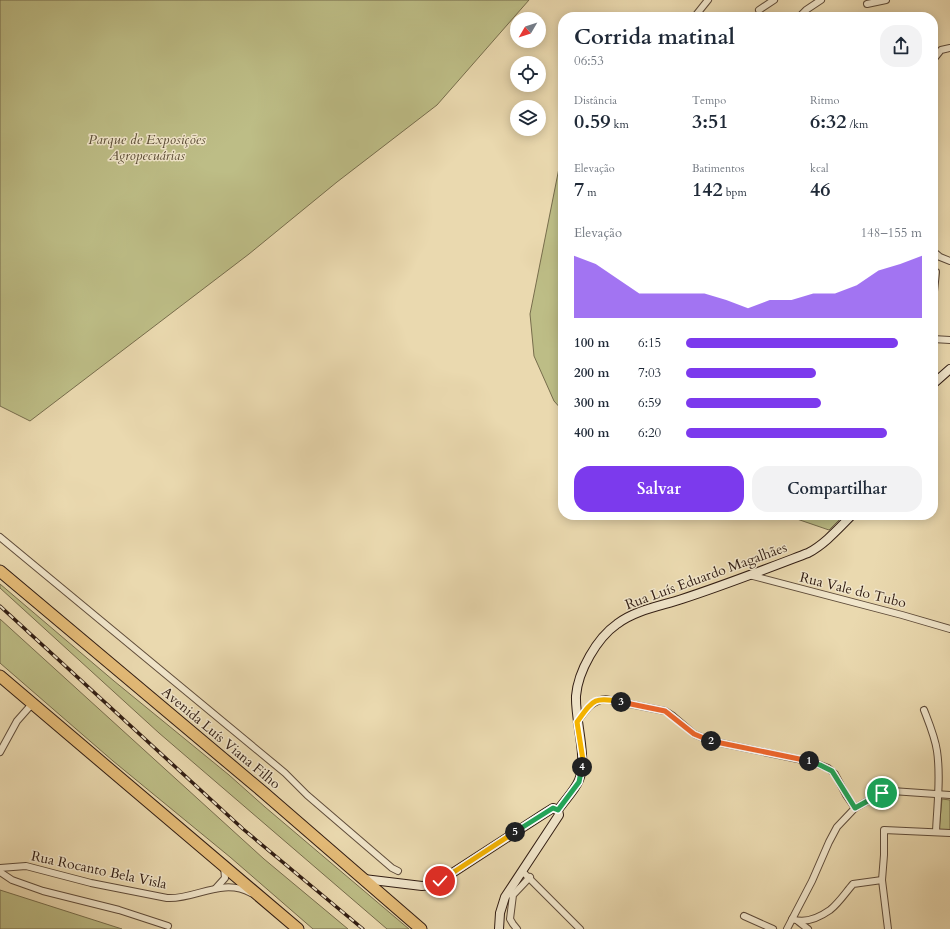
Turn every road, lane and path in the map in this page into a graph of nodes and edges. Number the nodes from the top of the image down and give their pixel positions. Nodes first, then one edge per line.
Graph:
1 (708, 0) edge
2 (774, 0) edge
3 (821, 0) edge
4 (886, 0) edge
5 (867, 4) dead end
6 (759, 10) dead end
7 (698, 12) edge
8 (804, 12) edge
9 (950, 48) edge
10 (938, 54) edge
11 (938, 255) edge
12 (950, 261) edge
13 (938, 339) edge
14 (950, 340) edge
15 (950, 369) edge
16 (938, 380) edge
17 (847, 520) edge
18 (0, 537) edge
19 (0, 571) edge
20 (749, 575) junction
21 (950, 629) edge
22 (0, 676) edge
23 (32, 704) junction
24 (924, 710) dead end
25 (577, 722) junction
26 (0, 752) edge
27 (938, 794) junction
28 (950, 795) edge
29 (855, 808) junction
30 (558, 810) junction
31 (936, 832) junction
32 (950, 833) edge
33 (224, 865) junction
34 (0, 868) edge
35 (522, 871) junction
36 (0, 872) edge
37 (530, 878) junction
38 (364, 879) junction
39 (882, 880) junction
40 (400, 884) junction
41 (216, 888) junction
42 (268, 903) junction
43 (744, 916) dead end
44 (792, 919) junction
45 (799, 922) junction
46 (291, 925) edge
47 (168, 926) dead end
48 (298, 929) edge
49 (421, 929) edge
50 (499, 929) edge
51 (517, 929) edge
52 (580, 929) edge
53 (773, 929) edge
54 (787, 929) edge
55 (808, 929) edge
56 (888, 929) edge

1 - 7 street
2 - 6 street
3 - 8 street
4 - 5 street
9 - 10 street
11 - 12 street
13 - 14 street
15 - 16 main road
17 - 20 main road, Rua Luís Eduardo Magalhães
18 - 40 street
19 - 38 highway, Avenida Luís Viana Filho
20 - 21 street, Rua Vale do Tubo
20 - 25 main road, Rua Luís Eduardo Magalhães
22 - 23 highway
23 - 26 street
23 - 33 highway
24 - 27 street
25 - 29 street
25 - 30 main road, Rua Luís Eduardo Magalhães
27 - 28 street
27 - 29 street
27 - 31 street
29 - 44 street
30 - 35 main road, Rua Luís Eduardo Magalhães
30 - 40 main road
31 - 32 street
31 - 39 street
33 - 41 street
33 - 42 highway
34 - 41 street, Rua Rocanto Bela Visla
35 - 37 street
35 - 50 main road, Rua Luís Eduardo Magalhães
36 - 47 street
37 - 51 street
37 - 52 street
38 - 40 main road
38 - 49 highway, Avenida Luís Viana Filho
39 - 45 street
39 - 56 street
41 - 42 street, Rua Rocanto Bela Visla
42 - 46 highway
43 - 53 street
44 - 45 street
44 - 54 street
45 - 55 street
46 - 48 highway

